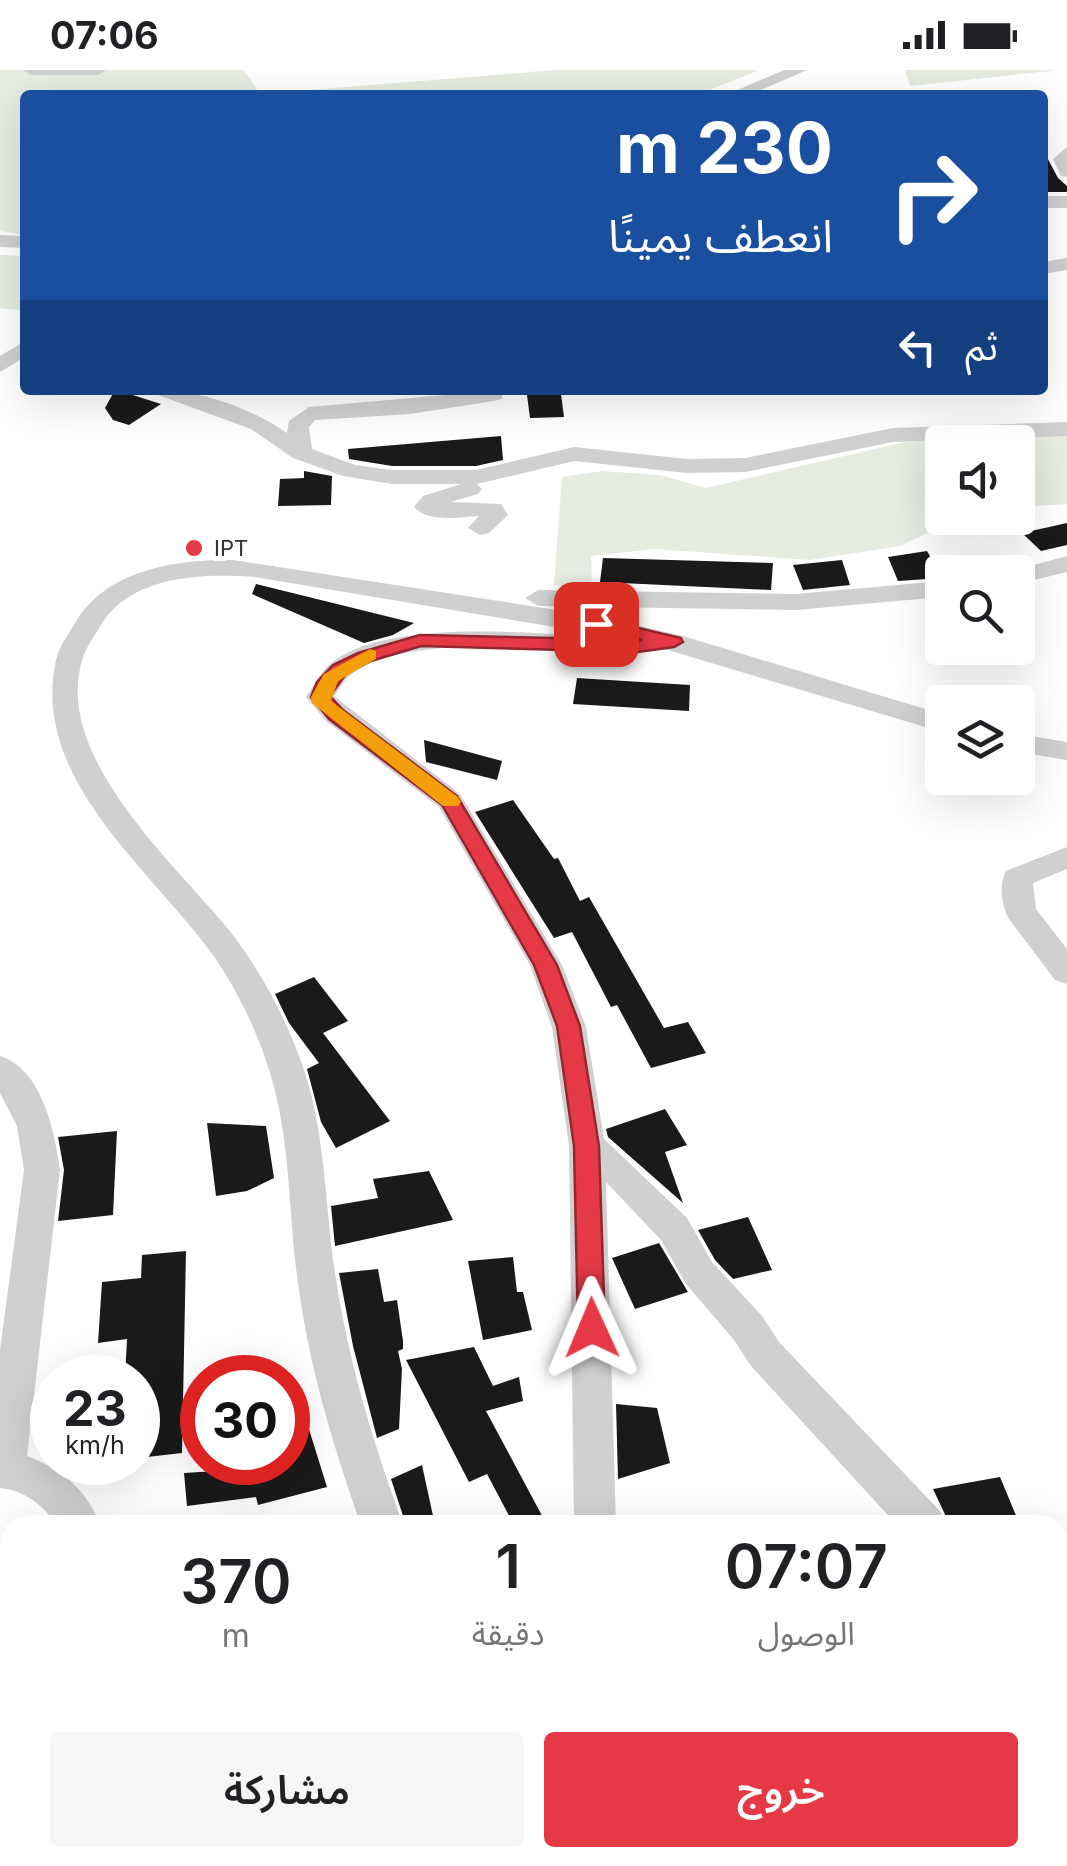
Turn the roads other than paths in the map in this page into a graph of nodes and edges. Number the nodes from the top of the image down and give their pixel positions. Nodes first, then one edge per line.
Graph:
1 (31, 70) edge
2 (98, 70) edge
3 (799, 70) edge
4 (747, 90) edge
5 (1067, 152) edge
6 (1067, 172) edge
7 (20, 351) edge
8 (0, 366) edge
9 (180, 395) edge
10 (488, 395) edge
11 (1067, 428) edge
12 (301, 452) junction
13 (559, 456) junction
14 (480, 528) dead end
15 (1067, 564) edge
16 (1035, 572) edge
17 (925, 591) edge
18 (420, 597) junction
19 (674, 642) junction
20 (925, 718) edge
21 (1035, 746) edge
22 (1067, 751) edge
23 (1067, 857) edge
24 (1067, 972) edge
25 (0, 1069) edge
26 (587, 1146) junction
27 (2, 1469) edge
28 (74, 1515) edge
29 (378, 1515) edge
30 (595, 1515) edge
31 (916, 1515) edge

1 - 2 street
3 - 4 street
5 - 6 street
7 - 8 street
9 - 12 street
10 - 12 street
11 - 13 street
12 - 13 street
13 - 14 street
15 - 16 street
17 - 18 street
18 - 19 street
18 - 29 street
19 - 20 street
19 - 26 street
21 - 22 street
23 - 24 street
25 - 27 street
26 - 30 street
26 - 31 street
27 - 28 street

